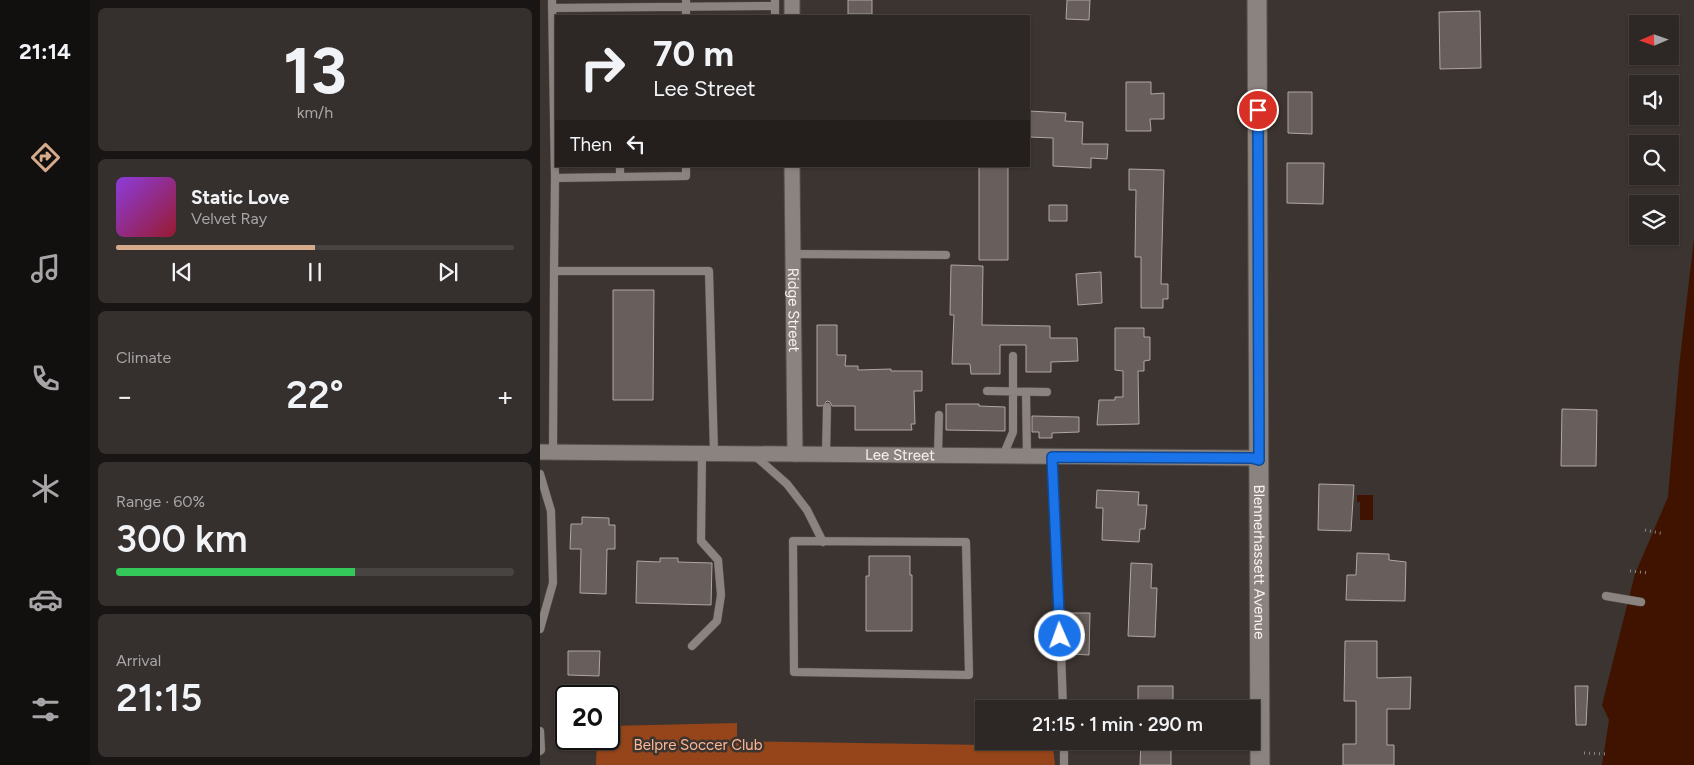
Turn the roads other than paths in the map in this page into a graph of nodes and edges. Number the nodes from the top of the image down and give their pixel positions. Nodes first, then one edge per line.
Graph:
1 (792, 0) edge
2 (1258, 0) edge
3 (686, 3) edge
4 (775, 3) edge
5 (552, 4) edge
6 (792, 15) edge
7 (555, 54) edge
8 (620, 167) edge
9 (686, 167) edge
10 (792, 167) edge
11 (555, 178) junction
12 (620, 178) junction
13 (792, 254) junction
14 (946, 255) dead end
15 (554, 271) junction
16 (1013, 356) dead end
17 (987, 391) dead end
18 (1014, 392) junction
19 (1026, 392) junction
20 (1047, 392) dead end
21 (827, 406) dead end
22 (939, 415) dead end
23 (546, 452) edge
24 (708, 454) junction
25 (753, 454) junction
26 (795, 454) junction
27 (826, 454) junction
28 (938, 456) junction
29 (1003, 456) junction
30 (1027, 456) junction
31 (1052, 457) junction
32 (1259, 460) junction
33 (541, 479) edge
34 (823, 542) junction
35 (1606, 596) dead end
36 (1641, 602) dead end
37 (540, 629) edge
38 (692, 646) dead end
39 (1063, 700) edge
40 (540, 731) edge
41 (1064, 750) edge
42 (540, 751) edge
43 (1064, 765) edge
44 (1260, 765) edge

1 - 6 street
2 - 32 street, Blennerhassett Avenue
3 - 4 lane
3 - 5 lane
5 - 7 lane
7 - 11 lane
8 - 12 lane
9 - 12 lane
10 - 13 street, Ridge Street
11 - 12 lane
11 - 15 lane
13 - 14 lane
13 - 26 street, Ridge Street
15 - 23 lane
15 - 24 lane
16 - 18 lane
17 - 18 lane
18 - 19 lane
18 - 29 lane
19 - 20 lane
19 - 30 lane
21 - 27 lane
22 - 28 lane
23 - 24 street, Lee Street
24 - 25 street, Lee Street
24 - 38 lane
25 - 26 street, Lee Street
25 - 34 lane
26 - 27 street, Lee Street
27 - 28 street, Lee Street
28 - 29 street, Lee Street
29 - 30 street, Lee Street
30 - 31 street, Lee Street
31 - 32 street, Lee Street
31 - 39 lane
32 - 44 street, Blennerhassett Avenue
33 - 37 lane
34 - 34 lane
35 - 36 lane
40 - 42 lane
41 - 43 lane

